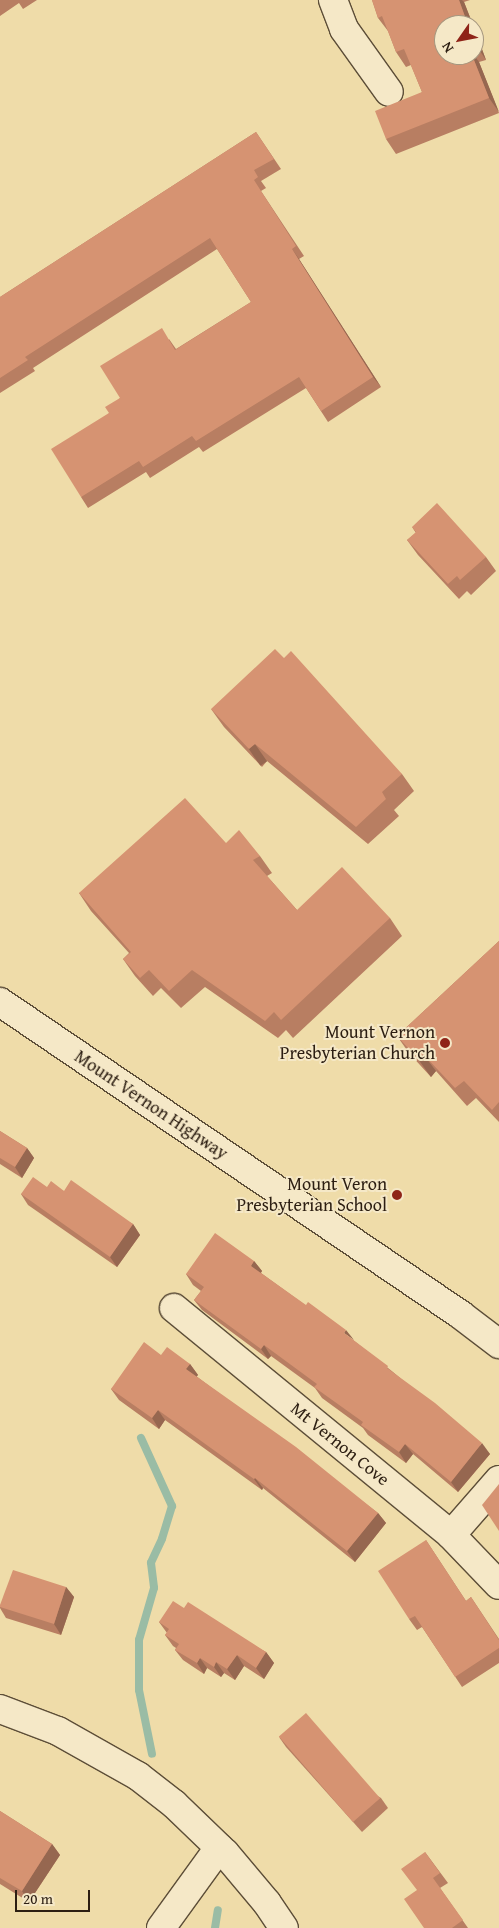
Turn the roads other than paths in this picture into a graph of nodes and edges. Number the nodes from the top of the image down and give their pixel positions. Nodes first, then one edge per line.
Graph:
1 (333, 0) edge
2 (389, 92) dead end
3 (0, 1002) edge
4 (174, 1308) dead end
5 (499, 1344) edge
6 (499, 1480) edge
7 (452, 1535) junction
8 (499, 1585) edge
9 (0, 1710) edge
10 (219, 1848) junction
11 (161, 1928) edge
12 (284, 1928) edge

1 - 2 street
3 - 5 street, Mount Vernon Highway
4 - 7 street, Mt Vernon Cove
6 - 7 street
7 - 8 street, Mt Vernon Cove
9 - 10 street
10 - 11 street
10 - 12 street

